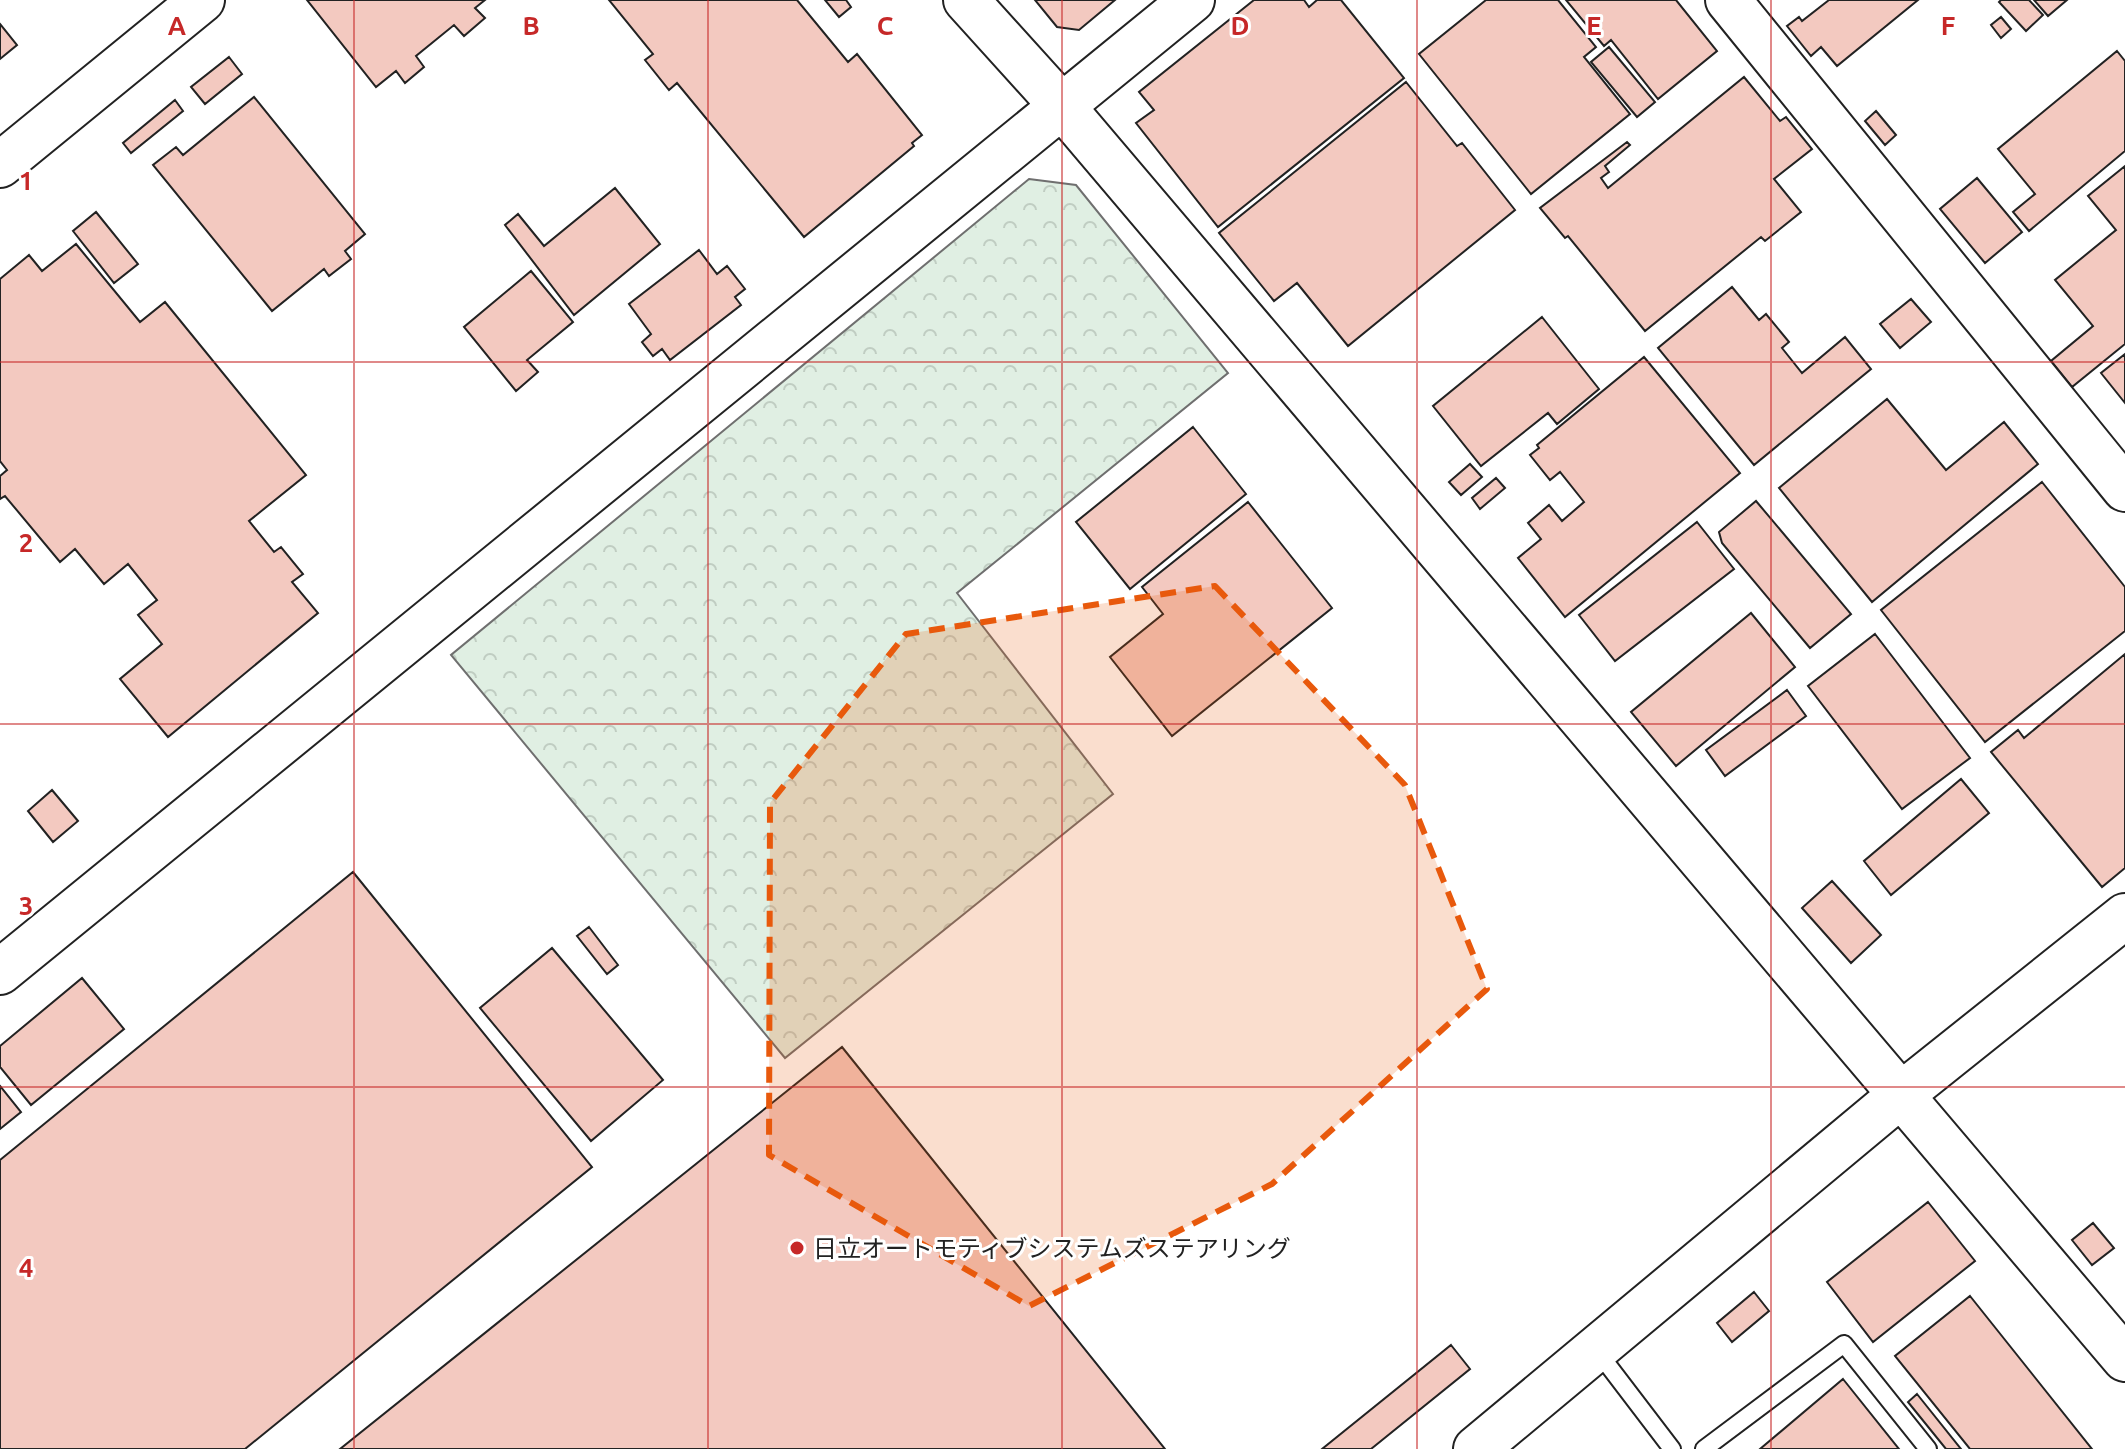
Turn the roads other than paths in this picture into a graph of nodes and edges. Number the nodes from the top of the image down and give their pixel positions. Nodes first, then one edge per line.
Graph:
1 (202, 0) edge
2 (966, 0) edge
3 (1192, 0) edge
4 (1728, 0) edge
5 (1061, 105) junction
6 (0, 165) edge
7 (2125, 489) edge
8 (2125, 916) edge
9 (0, 972) edge
10 (1902, 1094) junction
11 (1597, 1350) junction
12 (2125, 1359) edge
13 (1476, 1449) edge
14 (1672, 1449) edge
15 (1704, 1449) edge
16 (1928, 1449) edge

1 - 6 street
2 - 5 street
3 - 5 street
4 - 7 street
5 - 9 street
5 - 10 street
8 - 10 street
10 - 11 street
10 - 12 street
11 - 13 street
11 - 14 lane
15 - 16 lane

